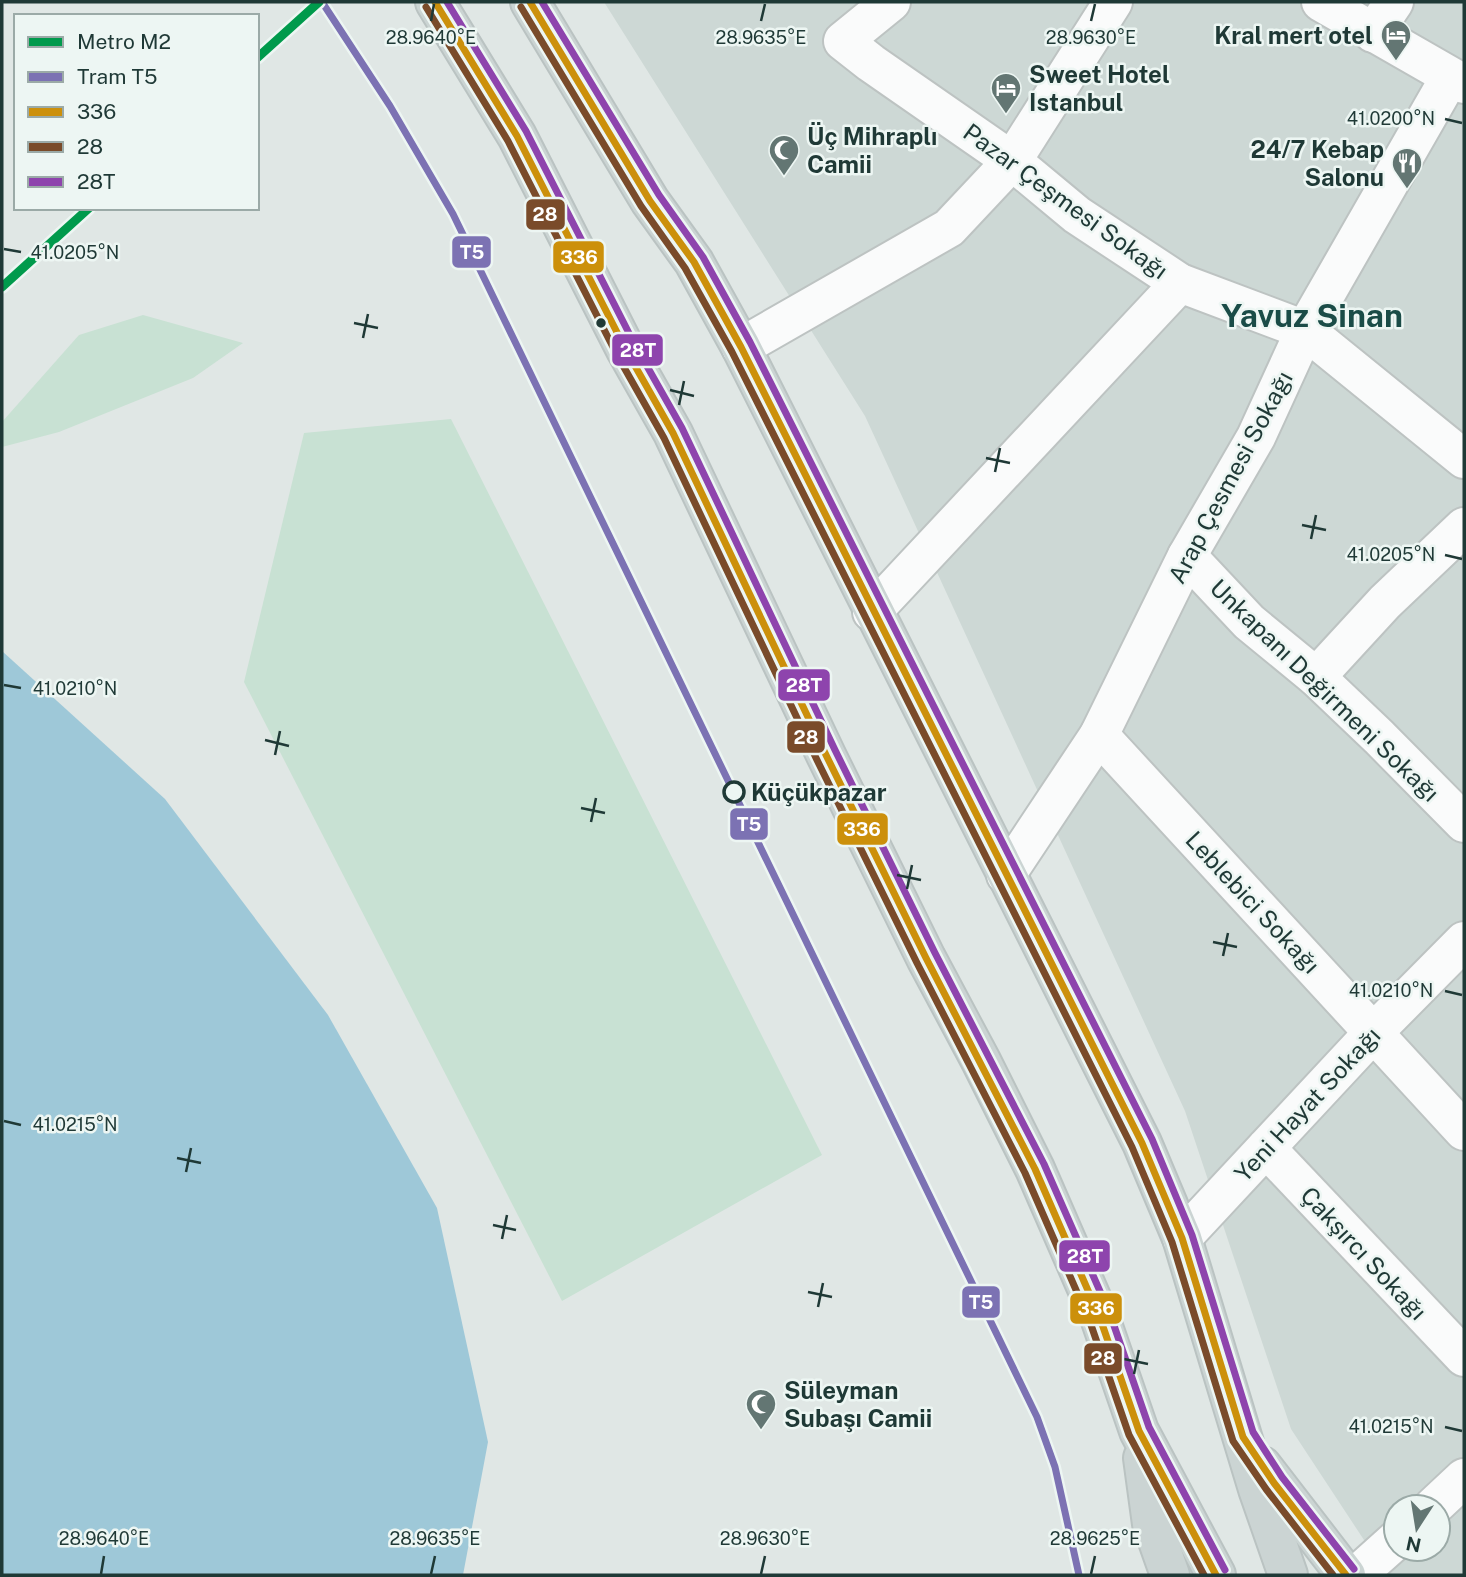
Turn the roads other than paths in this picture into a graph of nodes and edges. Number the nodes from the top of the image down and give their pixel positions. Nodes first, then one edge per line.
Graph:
1 (435, 2) edge
2 (530, 2) edge
3 (891, 2) edge
4 (1113, 2) edge
5 (1321, 2) edge
6 (1394, 2) edge
7 (1373, 33) junction
8 (1457, 81) edge
9 (1012, 161) junction
10 (1180, 282) junction
11 (1306, 330) junction
12 (740, 347) junction
13 (1464, 459) edge
14 (1464, 527) edge
15 (1187, 556) junction
16 (872, 612) junction
17 (1316, 677) junction
18 (1099, 734) junction
19 (1464, 823) edge
20 (1006, 875) junction
21 (1464, 941) edge
22 (1373, 1033) junction
23 (1464, 1131) edge
24 (1266, 1148) junction
25 (1182, 1238) junction
26 (1464, 1357) edge
27 (1139, 1431) junction
28 (1242, 1437) junction
29 (1464, 1478) edge
30 (1448, 1493) edge
31 (1382, 1553) edge
32 (1170, 1575) edge
33 (1216, 1575) edge
34 (1288, 1575) edge
35 (1346, 1575) edge
36 (1357, 1575) edge

1 - 27 main road
2 - 12 main road
3 - 9 street, Pazar Çeşmesi Sokağı
4 - 9 street
5 - 7 street
6 - 7 street
7 - 8 street
8 - 11 street, Arap Çesmesi Sokağı
9 - 10 street, Pazar Çeşmesi Sokağı
9 - 12 street
10 - 11 street, Pazar Çeşmesi Sokağı
10 - 16 street
11 - 13 street, Pazar Çeşmesi Sokağı
11 - 15 street, Arap Çesmesi Sokağı
12 - 16 main road
14 - 17 street
15 - 17 street, Unkapanı Değirmeni Sokağı
15 - 18 street, Arap Çesmesi Sokağı
16 - 20 main road
17 - 19 street, Unkapanı Değirmeni Sokağı
18 - 20 street, Arap Çesmesi Sokağı
18 - 22 street, Leblebici Sokağı
20 - 25 main road
21 - 22 street, Yeni Hayat Sokağı
22 - 23 street, Leblebici Sokağı
22 - 24 street, Yeni Hayat Sokağı
24 - 25 street, Yeni Hayat Sokağı
24 - 26 street, Çakşırcı Sokağı
25 - 28 main road
27 - 32 main road
27 - 33 main road
28 - 34 main road
28 - 35 main road
29 - 30 street
31 - 36 street

